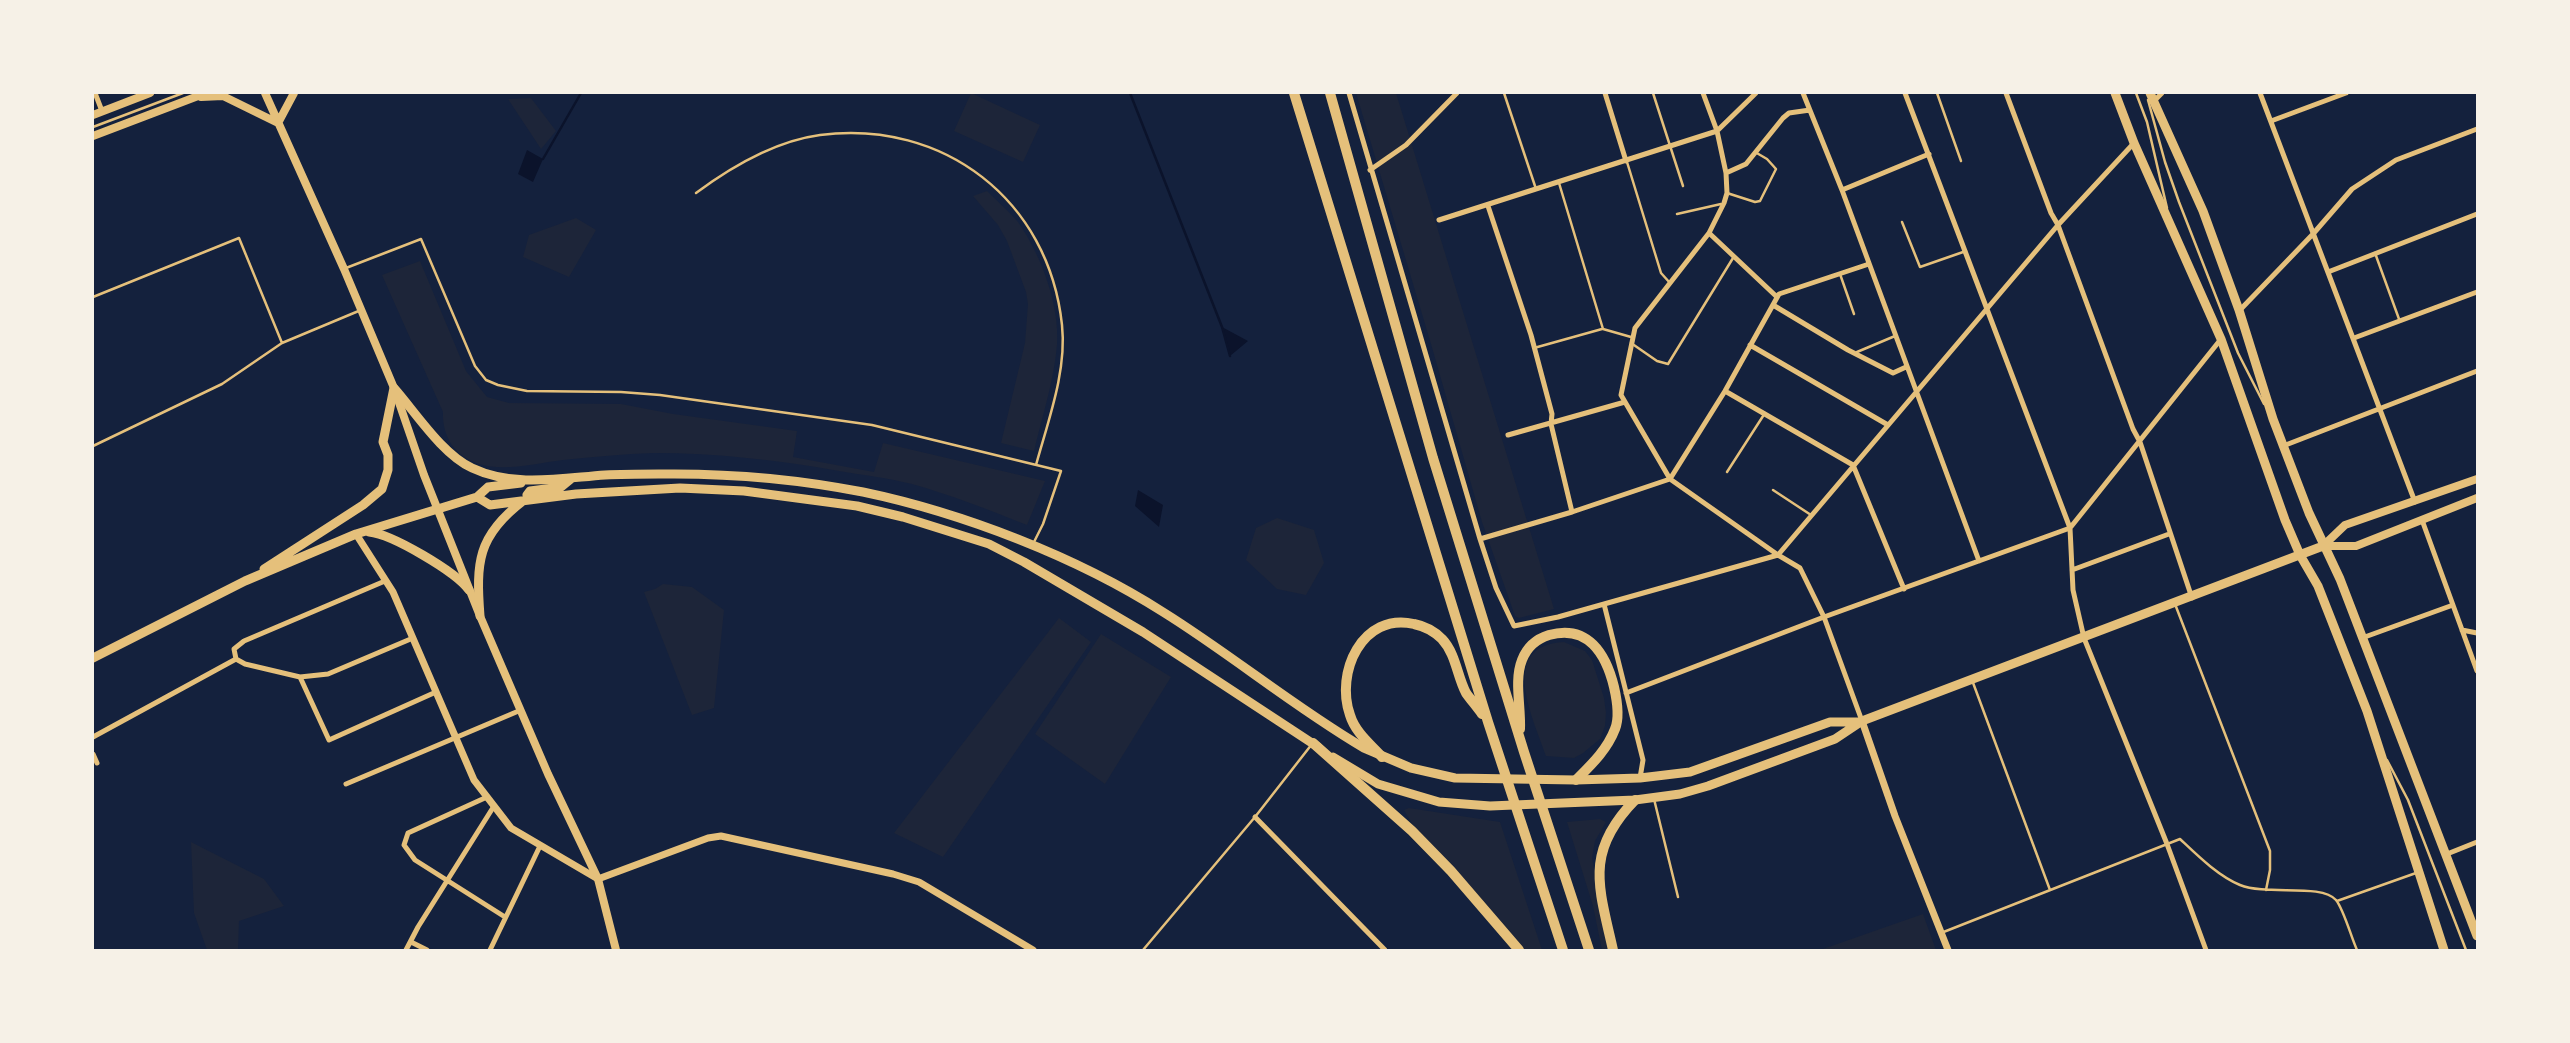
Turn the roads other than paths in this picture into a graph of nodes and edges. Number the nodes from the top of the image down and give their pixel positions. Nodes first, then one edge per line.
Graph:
1 (95, 93) edge
2 (150, 93) edge
3 (206, 93) edge
4 (265, 93) edge
5 (294, 93) edge
6 (1293, 93) edge
7 (1330, 93) edge
8 (1349, 93) edge
9 (1446, 93) edge
10 (1457, 93) edge
11 (1504, 93) edge
12 (1605, 93) edge
13 (1653, 93) edge
14 (1703, 93) edge
15 (1756, 93) edge
16 (1803, 93) edge
17 (1905, 93) edge
18 (1937, 93) edge
19 (2006, 93) edge
20 (2115, 93) edge
21 (2136, 93) edge
22 (2162, 93) edge
23 (2260, 93) edge
24 (2346, 93) edge
25 (2150, 96) edge
26 (182, 97) edge
27 (1449, 102) junction
28 (1810, 110) junction
29 (102, 111) junction
30 (93, 115) edge
31 (2271, 121) junction
32 (278, 123) junction
33 (93, 127) edge
34 (2477, 129) edge
35 (1717, 131) junction
36 (93, 136) edge
37 (2134, 143) junction
38 (1670, 146) junction
39 (1755, 152) junction
40 (1929, 154) junction
41 (1626, 161) junction
42 (1961, 161) dead end
43 (1370, 170) junction
44 (1726, 173) junction
45 (1559, 183) junction
46 (1683, 186) dead end
47 (1536, 190) junction
48 (1842, 190) junction
49 (696, 193) dead end
50 (1727, 193) junction
51 (1724, 203) junction
52 (1488, 206) junction
53 (1677, 214) dead end
54 (2477, 214) edge
55 (1439, 219) dead end
56 (1902, 222) dead end
57 (2171, 223) junction
58 (2058, 225) junction
59 (1709, 233) junction
60 (2313, 234) junction
61 (1966, 251) junction
62 (2375, 253) junction
63 (1734, 256) junction
64 (1869, 264) junction
65 (344, 269) junction
66 (2328, 272) junction
67 (1840, 274) junction
68 (1670, 283) junction
69 (2477, 292) edge
70 (93, 297) edge
71 (1777, 297) junction
72 (1773, 305) junction
73 (1987, 308) junction
74 (360, 310) junction
75 (2239, 310) junction
76 (1854, 314) dead end
77 (2400, 321) junction
78 (1603, 329) junction
79 (1895, 337) junction
80 (2354, 338) junction
81 (2221, 339) junction
82 (1632, 340) junction
83 (282, 343) junction
84 (1750, 345) junction
85 (1534, 348) junction
86 (1854, 354) junction
87 (1906, 367) junction
88 (2477, 371) edge
89 (394, 388) junction
90 (1725, 391) junction
91 (1916, 392) junction
92 (1625, 402) junction
93 (2380, 408) junction
94 (1765, 413) junction
95 (2273, 419) junction
96 (1551, 424) junction
97 (1888, 425) junction
98 (1508, 435) dead end
99 (2140, 442) junction
100 (93, 446) edge
101 (2283, 446) junction
102 (1036, 465) junction
103 (1853, 466) junction
104 (1727, 472) dead end
105 (572, 478) junction
106 (1670, 479) junction
107 (2477, 479) edge
108 (537, 481) junction
109 (1773, 490) dead end
110 (477, 497) junction
111 (2477, 498) edge
112 (527, 500) junction
113 (2415, 502) junction
114 (438, 509) junction
115 (1572, 512) junction
116 (1811, 515) junction
117 (2423, 520) junction
118 (2070, 528) junction
119 (358, 533) junction
120 (2169, 534) junction
121 (1480, 539) junction
122 (1033, 545) junction
123 (2323, 546) junction
124 (1778, 555) junction
125 (2300, 555) junction
126 (1979, 561) junction
127 (2072, 570) junction
128 (245, 581) junction
129 (385, 581) junction
130 (1904, 589) junction
131 (469, 590) junction
132 (2192, 598) junction
133 (1604, 604) junction
134 (2175, 604) junction
135 (2453, 605) junction
136 (480, 616) junction
137 (1824, 617) junction
138 (2462, 630) junction
139 (2477, 632) edge
140 (413, 638) junction
141 (2084, 638) junction
142 (2362, 638) junction
143 (93, 657) edge
144 (236, 659) junction
145 (2477, 671) edge
146 (300, 677) junction
147 (1972, 680) junction
148 (436, 692) junction
149 (1626, 693) junction
150 (520, 710) junction
151 (1488, 722) junction
152 (1862, 722) junction
153 (1519, 736) junction
154 (93, 737) edge
155 (456, 738) junction
156 (1313, 743) junction
157 (2382, 751) junction
158 (93, 754) edge
159 (1382, 757) junction
160 (97, 763) dead end
161 (1640, 778) junction
162 (1576, 780) junction
163 (346, 784) dead end
164 (487, 797) junction
165 (1654, 799) junction
166 (1635, 800) junction
167 (494, 806) junction
168 (1255, 817) junction
169 (2477, 842) edge
170 (2167, 844) junction
171 (540, 846) junction
172 (2447, 854) junction
173 (2418, 872) junction
174 (598, 879) junction
175 (446, 880) junction
176 (2050, 890) junction
177 (2266, 891) junction
178 (1678, 897) dead end
179 (2337, 901) junction
180 (505, 917) junction
181 (1941, 933) junction
182 (2477, 936) edge
183 (411, 942) junction
184 (406, 950) edge
185 (427, 950) edge
186 (490, 950) edge
187 (615, 950) edge
188 (1033, 950) edge
189 (1143, 950) edge
190 (1385, 950) edge
191 (1519, 950) edge
192 (1563, 950) edge
193 (1588, 950) edge
194 (1613, 950) edge
195 (1948, 950) edge
196 (2206, 950) edge
197 (2357, 950) edge
198 (2444, 950) edge
199 (2466, 950) edge

1 - 29 street
2 - 29 main road
3 - 26 main road
4 - 32 main road
5 - 32 main road
6 - 151 highway
7 - 153 highway
8 - 43 street
9 - 27 street
10 - 27 street
11 - 47 lane
12 - 41 street
13 - 38 lane
14 - 35 street
15 - 35 street
16 - 28 street
17 - 40 street
18 - 42 lane
19 - 58 street
20 - 37 main road
21 - 57 lane
22 - 25 street
23 - 31 street
24 - 31 street
25 - 75 main road
25 - 95 lane
26 - 32 main road
26 - 33 lane
26 - 36 main road
27 - 43 street
28 - 39 street
28 - 48 street
29 - 30 main road
31 - 60 street
32 - 65 main road
34 - 60 street
35 - 38 street
35 - 44 street
37 - 57 main road
37 - 58 street
38 - 41 street
38 - 46 lane
39 - 44 street
39 - 50 lane
40 - 48 street
40 - 61 street
41 - 45 street
41 - 68 lane
43 - 121 street
44 - 50 street
45 - 47 street
45 - 78 lane
47 - 52 street
48 - 64 street
49 - 102 lane
50 - 51 street
51 - 53 lane
51 - 59 street
52 - 55 street
52 - 85 street
54 - 62 street
56 - 61 lane
57 - 81 main road
58 - 73 street
58 - 99 street
59 - 63 street
59 - 68 street
60 - 66 street
60 - 75 street
61 - 73 street
62 - 66 street
62 - 77 lane
63 - 71 street
63 - 82 lane
64 - 67 street
64 - 79 street
65 - 74 main road
65 - 102 lane
66 - 80 street
67 - 71 street
67 - 76 lane
68 - 82 street
69 - 77 street
70 - 83 lane
71 - 72 street
72 - 84 street
72 - 86 street
73 - 91 street
73 - 118 street
74 - 83 lane
74 - 89 main road
75 - 95 main road
77 - 80 street
78 - 82 lane
78 - 85 lane
79 - 86 lane
79 - 87 street
80 - 93 street
81 - 99 street
81 - 125 main road
82 - 92 street
83 - 100 lane
84 - 90 street
84 - 97 street
85 - 96 street
86 - 87 street
87 - 91 street
88 - 93 street
89 - 108 main road
89 - 114 main road
89 - 128 main road
90 - 94 street
90 - 106 street
91 - 97 street
91 - 126 street
92 - 96 street
92 - 106 street
93 - 101 street
93 - 113 street
94 - 103 street
94 - 104 lane
95 - 101 main road
96 - 98 street
96 - 115 street
97 - 103 street
99 - 118 street
99 - 120 street
101 - 123 main road
102 - 122 lane
103 - 116 street
103 - 130 street
105 - 108 main road
105 - 112 main road
105 - 122 main road
106 - 115 street
106 - 124 street
107 - 113 main road
108 - 110 main road
109 - 116 lane
110 - 112 main road
110 - 114 main road
111 - 117 main road
112 - 136 main road
112 - 156 main road
113 - 123 main road
114 - 119 main road
114 - 131 main road
115 - 121 street
116 - 124 street
117 - 123 main road
117 - 135 street
118 - 126 street
118 - 127 street
119 - 128 main road
119 - 129 street
119 - 131 main road
120 - 127 street
120 - 132 street
121 - 133 street
122 - 159 main road
123 - 125 main road
123 - 142 main road
124 - 133 street
124 - 137 street
125 - 132 main road
125 - 157 main road
126 - 130 street
127 - 141 street
128 - 143 main road
129 - 140 street
129 - 144 street
130 - 137 street
131 - 136 main road
132 - 134 main road
133 - 149 street
134 - 141 main road
134 - 177 lane
135 - 138 street
135 - 142 street
136 - 150 main road
137 - 149 street
137 - 152 street
138 - 139 street
138 - 145 street
140 - 146 street
140 - 148 street
141 - 147 main road
141 - 170 street
142 - 172 main road
144 - 146 street
144 - 154 street
146 - 148 street
147 - 152 main road
147 - 176 lane
148 - 155 street
149 - 161 street
150 - 155 street
150 - 174 main road
151 - 159 highway
151 - 192 highway
152 - 161 main road
152 - 165 main road
152 - 181 street
153 - 162 highway
153 - 193 highway
155 - 163 street
155 - 164 street
156 - 166 main road
156 - 168 lane
156 - 191 highway
157 - 173 main road
157 - 199 lane
158 - 160 street
159 - 162 main road
161 - 162 main road
164 - 167 street
164 - 175 street
165 - 166 main road
165 - 178 lane
166 - 194 highway
167 - 171 street
167 - 175 street
168 - 189 lane
168 - 190 street
169 - 172 street
170 - 176 lane
170 - 177 lane
170 - 196 street
171 - 174 street
171 - 180 street
172 - 182 main road
173 - 179 lane
173 - 198 main road
174 - 187 main road
174 - 188 street
175 - 180 street
175 - 183 street
176 - 181 lane
177 - 179 lane
179 - 197 lane
180 - 186 street
181 - 195 street
183 - 184 street
183 - 185 street

